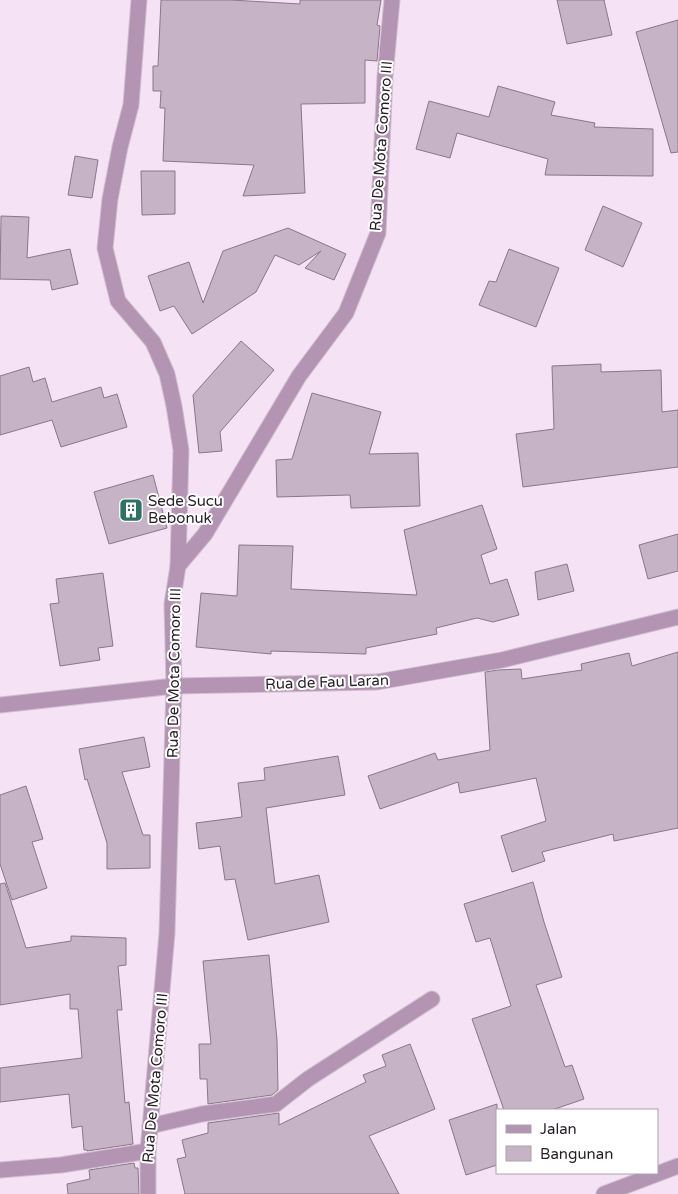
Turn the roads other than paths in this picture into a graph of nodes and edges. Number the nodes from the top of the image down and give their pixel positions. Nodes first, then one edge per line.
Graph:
1 (139, 0) edge
2 (392, 0) edge
3 (178, 566) junction
4 (678, 617) edge
5 (174, 686) junction
6 (0, 705) edge
7 (432, 999) dead end
8 (150, 1126) junction
9 (148, 1151) junction
10 (678, 1166) edge
11 (0, 1170) edge
12 (657, 1174) edge
13 (658, 1174) edge
14 (148, 1194) edge
15 (604, 1194) edge

1 - 3 street
2 - 3 street, Rua De Mota Comoro III
3 - 5 street, Rua De Mota Comoro III
4 - 5 street, Rua de Fau Laran
5 - 6 street, Rua de Fau Laran
5 - 8 street, Rua De Mota Comoro III
7 - 8 street
8 - 9 street, Rua De Mota Comoro III
9 - 11 street
9 - 14 street, Rua De Mota Comoro III
10 - 13 street
12 - 15 street

